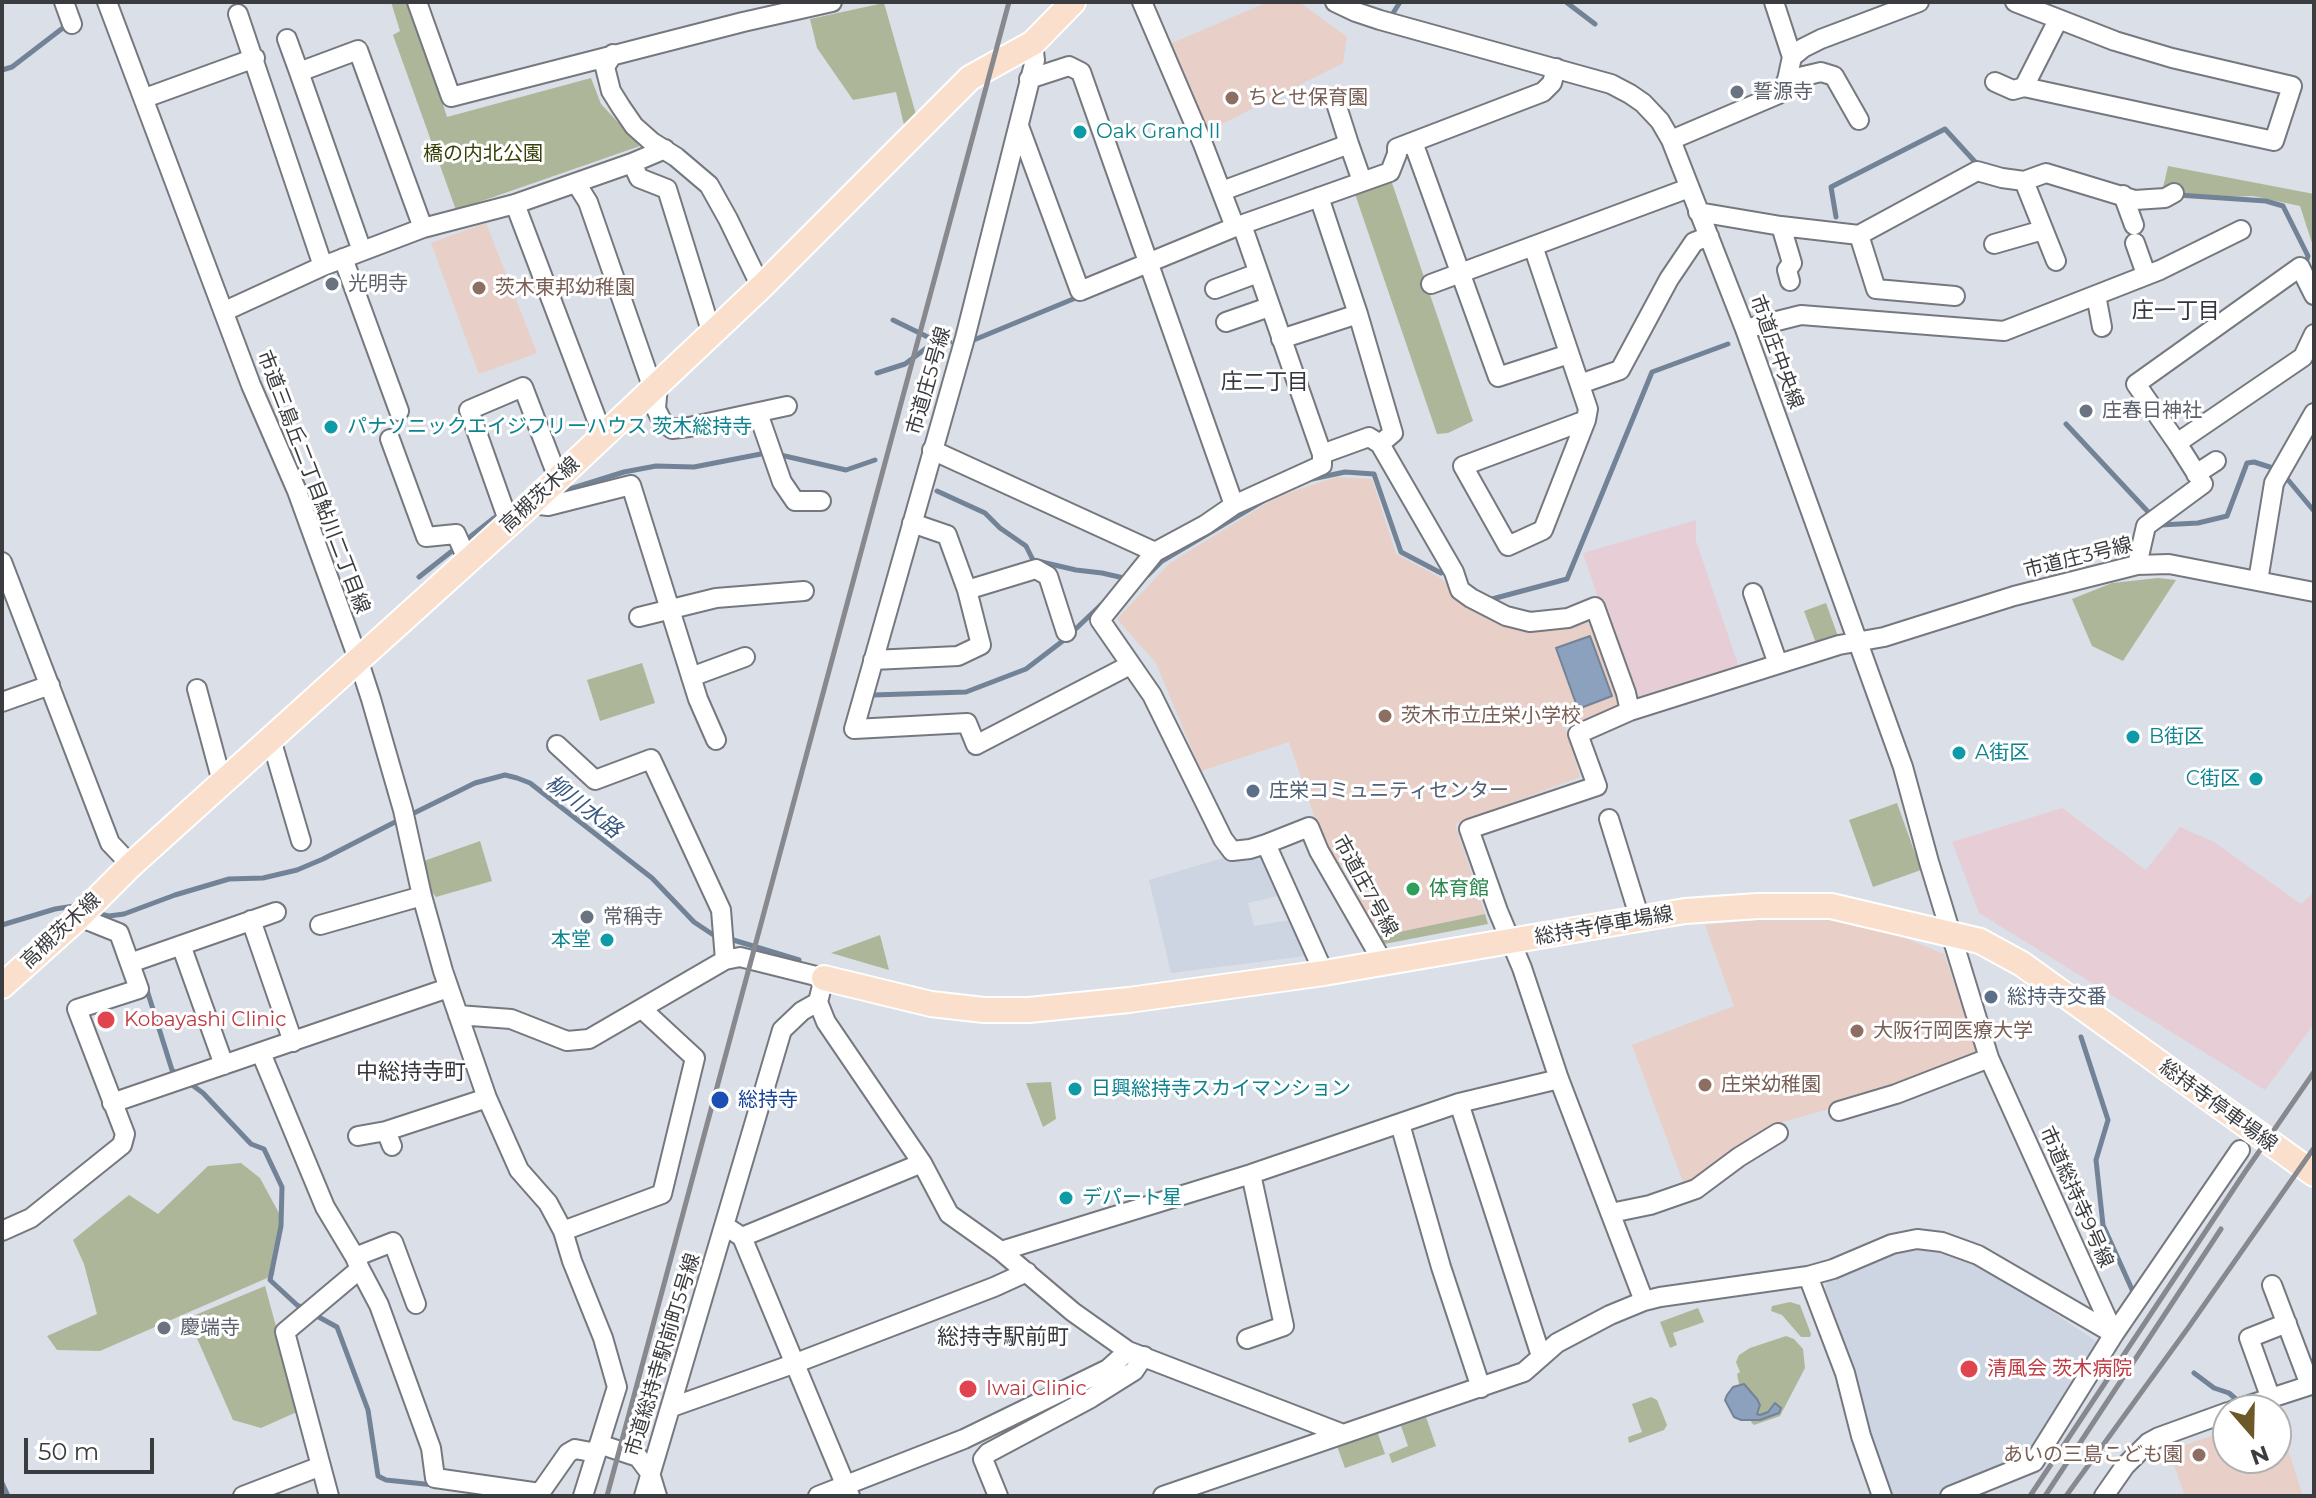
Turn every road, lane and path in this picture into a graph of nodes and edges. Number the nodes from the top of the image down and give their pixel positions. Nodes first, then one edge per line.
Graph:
1 (64, 2) edge
2 (107, 2) edge
3 (417, 2) edge
4 (832, 2) edge
5 (1073, 2) edge
6 (1142, 2) edge
7 (1335, 2) edge
8 (1774, 2) edge
9 (1919, 2) edge
10 (2015, 2) edge
11 (238, 14) dead end
12 (1381, 15) edge
13 (2058, 20) junction
14 (72, 24) dead end
15 (287, 39) dead end
16 (1033, 43) junction
17 (613, 54) junction
18 (1792, 57) junction
19 (255, 58) junction
20 (1556, 68) junction
21 (299, 72) junction
22 (1029, 79) junction
23 (1787, 80) junction
24 (1995, 82) dead end
25 (2024, 87) junction
26 (611, 91) junction
27 (1334, 97) dead end
28 (145, 98) junction
29 (1859, 120) dead end
30 (1019, 126) junction
31 (1671, 140) junction
32 (1413, 142) junction
33 (1349, 144) junction
34 (665, 149) junction
35 (632, 163) junction
36 (1362, 181) junction
37 (2024, 181) junction
38 (576, 183) junction
39 (1689, 188) junction
40 (1222, 191) junction
41 (2123, 195) junction
42 (2169, 195) dead end
43 (1319, 197) junction
44 (515, 204) junction
45 (1698, 212) junction
46 (728, 219) junction
47 (1238, 226) junction
48 (1781, 226) junction
49 (423, 228) junction
50 (2043, 230) junction
51 (2241, 230) dead end
52 (1859, 235) junction
53 (1709, 236) junction
54 (1994, 244) dead end
55 (1533, 246) junction
56 (362, 251) junction
57 (343, 258) junction
58 (1149, 261) junction
59 (2056, 261) dead end
60 (323, 266) junction
61 (1462, 272) junction
62 (1258, 273) junction
63 (2146, 274) junction
64 (1790, 281) dead end
65 (1431, 284) dead end
66 (761, 287) junction
67 (1215, 289) dead end
68 (2096, 295) junction
69 (2314, 295) edge
70 (1955, 296) dead end
71 (1269, 307) junction
72 (225, 311) junction
73 (1358, 314) junction
74 (1226, 322) dead end
75 (2102, 327) dead end
76 (1745, 329) junction
77 (712, 334) junction
78 (2314, 334) edge
79 (1281, 339) junction
80 (1569, 354) junction
81 (1580, 384) junction
82 (656, 386) junction
83 (787, 406) dead end
84 (399, 411) dead end
85 (758, 413) junction
86 (2314, 413) edge
87 (1586, 420) junction
88 (603, 436) junction
89 (390, 439) dead end
90 (2177, 443) junction
91 (1380, 444) junction
92 (2306, 446) edge
93 (932, 450) junction
94 (1322, 454) junction
95 (2216, 461) dead end
96 (2196, 474) junction
97 (558, 478) junction
98 (821, 501) dead end
99 (531, 504) junction
100 (1234, 505) junction
101 (509, 523) junction
102 (912, 523) junction
103 (1155, 552) junction
104 (468, 561) junction
105 (2, 562) edge
106 (2137, 565) junction
107 (2258, 581) junction
108 (967, 590) junction
109 (804, 591) dead end
110 (2314, 592) edge
111 (783, 593) junction
112 (1753, 593) dead end
113 (670, 610) junction
114 (784, 612) dead end
115 (639, 617) dead end
116 (1066, 632) dead end
117 (1857, 642) junction
118 (745, 657) dead end
119 (358, 659) junction
120 (873, 660) junction
121 (1778, 664) junction
122 (1130, 665) junction
123 (691, 677) junction
124 (50, 685) junction
125 (197, 689) dead end
126 (2, 702) edge
127 (1630, 711) junction
128 (271, 739) junction
129 (716, 740) dead end
130 (557, 745) dead end
131 (222, 782) junction
132 (315, 815) dead end
133 (1609, 819) dead end
134 (296, 821) junction
135 (301, 841) dead end
136 (1266, 844) junction
137 (131, 865) junction
138 (422, 896) junction
139 (276, 912) dead end
140 (79, 917) junction
141 (1640, 919) junction
142 (251, 920) junction
143 (320, 925) dead end
144 (1952, 934) junction
145 (1511, 942) junction
146 (181, 945) junction
147 (725, 960) junction
148 (130, 963) junction
149 (1384, 964) junction
150 (1324, 973) junction
151 (824, 978) junction
152 (2, 986) edge
153 (448, 988) junction
154 (818, 1002) junction
155 (642, 1009) junction
156 (458, 1015) junction
157 (293, 1042) junction
158 (261, 1053) junction
159 (1989, 1058) junction
160 (224, 1065) junction
161 (1559, 1079) junction
162 (487, 1098) junction
163 (112, 1103) junction
164 (1459, 1103) junction
165 (1839, 1111) dead end
166 (1400, 1124) junction
167 (1778, 1133) dead end
168 (358, 1136) dead end
169 (2240, 1150) dead end
170 (922, 1163) junction
171 (1251, 1174) junction
172 (2314, 1174) edge
173 (1611, 1213) junction
174 (725, 1226) junction
175 (2, 1231) edge
176 (563, 1231) junction
177 (742, 1237) junction
178 (1001, 1251) junction
179 (357, 1263) junction
180 (1027, 1272) junction
181 (1808, 1276) junction
182 (2272, 1285) dead end
183 (1644, 1301) junction
184 (416, 1304) dead end
185 (2287, 1323) junction
186 (2114, 1334) junction
187 (1247, 1339) dead end
188 (1136, 1354) junction
189 (1541, 1356) junction
190 (796, 1363) junction
191 (2312, 1385) edge
192 (1481, 1388) junction
193 (2269, 1394) edge
194 (2286, 1394) edge
195 (672, 1407) junction
196 (2212, 1418) edge
197 (1343, 1434) junction
198 (598, 1448) junction
199 (321, 1466) junction
200 (650, 1473) junction
201 (848, 1490) edge
202 (243, 1496) edge
203 (329, 1496) edge
204 (583, 1496) edge
205 (644, 1496) edge
206 (657, 1496) edge
207 (818, 1496) edge
208 (998, 1496) edge
209 (1163, 1496) edge
210 (1882, 1496) edge
211 (1950, 1496) edge
212 (2104, 1496) edge

1 - 14 street
2 - 28 street, 市道三島丘二丁目鮎川二丁目線
3 - 17 street
4 - 17 street
5 - 16 main road, 高槻茨木線
6 - 40 street
7 - 12 street, 市道庄中央線
8 - 18 street
9 - 18 street
10 - 13 street
11 - 19 street
12 - 20 street, 市道庄中央線
13 - 25 street
13 - 25 street
15 - 21 street
16 - 22 street, 市道庄5号線
16 - 66 main road, 高槻茨木線
17 - 26 street
18 - 23 street
19 - 28 street
19 - 60 street
20 - 31 street, 市道庄中央線
20 - 32 street
21 - 49 street
21 - 56 street
22 - 30 street, 市道庄5号線
22 - 58 street
23 - 29 street
23 - 31 street
24 - 25 street
26 - 34 street
26 - 46 street
27 - 33 street
28 - 72 street, 市道三島丘二丁目鮎川二丁目線
30 - 58 street
30 - 93 street, 市道庄5号線
31 - 39 street, 市道庄中央線
32 - 36 street
32 - 61 street
33 - 36 street
33 - 40 street
34 - 35 street
34 - 46 street
35 - 38 street
35 - 77 street
36 - 43 street
37 - 41 street
37 - 50 street
37 - 52 street
38 - 44 street
38 - 82 street
39 - 45 street, 市道庄中央線
39 - 55 street
40 - 47 street
41 - 42 street
41 - 63 street
43 - 47 street
43 - 73 street
44 - 49 street
44 - 88 street
45 - 48 street
45 - 53 street, 市道庄中央線
46 - 66 street
47 - 58 street
47 - 62 street
48 - 52 street
48 - 64 street
49 - 56 street
50 - 54 street
50 - 59 street
51 - 63 street
52 - 70 street
53 - 76 street, 市道庄中央線
53 - 81 street
55 - 61 street
55 - 80 street
56 - 57 street
57 - 60 street
57 - 84 street
58 - 100 street
60 - 72 street
61 - 65 street
61 - 80 street
62 - 67 street
62 - 71 street
63 - 68 street
66 - 77 main road, 高槻茨木線
68 - 75 street
68 - 76 street
69 - 90 street
71 - 74 street
71 - 79 street
72 - 119 street, 市道三島丘二丁目鮎川二丁目線
73 - 79 street
73 - 91 street
76 - 117 street, 市道庄中央線
77 - 82 main road, 高槻茨木線
78 - 90 street
79 - 94 street
80 - 81 street
81 - 87 street
82 - 85 street
82 - 88 main road, 高槻茨木線
83 - 85 street
85 - 98 street
86 - 92 street
87 - 87 street
88 - 97 main road, 高槻茨木線
89 - 104 street
90 - 96 street
91 - 94 street
91 - 127 street
92 - 107 street
93 - 102 street, 市道庄5号線
93 - 103 street
94 - 100 street
95 - 96 street
96 - 106 street
97 - 99 main road, 高槻茨木線
97 - 101 street
99 - 101 main road, 高槻茨木線
99 - 113 street
100 - 103 street
101 - 104 main road, 高槻茨木線
102 - 108 street
102 - 120 street, 市道庄5号線
103 - 122 street
104 - 119 main road, 高槻茨木線
105 - 124 street
106 - 107 street, 市道庄3号線
106 - 117 street, 市道庄3号線
107 - 110 street, 市道庄3号線
108 - 116 street
108 - 120 street
109 - 111 street
111 - 113 street
111 - 114 street
112 - 121 street
113 - 115 street
113 - 123 street
117 - 121 street, 市道庄3号線
117 - 144 street, 市道庄中央線
118 - 123 street
119 - 128 main road, 高槻茨木線
119 - 138 street, 市道三島丘二丁目鮎川二丁目線
120 - 122 street, 市道庄5号線
121 - 127 street, 市道庄3号線
122 - 136 street
123 - 129 street
124 - 126 street
124 - 137 street
125 - 131 street
127 - 145 street, 市道庄3号線
128 - 131 main road, 高槻茨木線
128 - 134 street
130 - 147 street
131 - 137 main road, 高槻茨木線
132 - 134 street
133 - 141 street
134 - 135 street
136 - 149 street, 市道庄7号線
136 - 150 street
137 - 140 main road, 高槻茨木線
138 - 143 street
138 - 153 street, 市道三島丘二丁目鮎川二丁目線
139 - 142 street
140 - 148 street
140 - 152 main road, 高槻茨木線
141 - 144 main road, 総持寺停車場線
141 - 145 main road, 総持寺停車場線
142 - 146 street
142 - 157 street
144 - 159 street, 市道総持寺9号線
144 - 172 main road, 総持寺停車場線
145 - 149 main road, 総持寺停車場線
145 - 161 street
146 - 148 street
146 - 160 street
147 - 151 street
147 - 155 street
148 - 163 street
149 - 150 main road, 総持寺停車場線
150 - 151 main road, 総持寺停車場線
151 - 154 street
153 - 156 street, 市道三島丘二丁目鮎川二丁目線
153 - 157 street
154 - 170 street
154 - 174 street
155 - 156 street
155 - 176 street
156 - 162 street, 市道三島丘二丁目鮎川二丁目線
157 - 158 street
158 - 160 street
158 - 179 street
159 - 165 street
159 - 186 street, 市道総持寺9号線
160 - 163 street
161 - 164 street
161 - 173 street
162 - 168 street
162 - 176 street, 市道三島丘二丁目鮎川二丁目線
163 - 175 street
164 - 166 street
164 - 189 street
166 - 171 street
166 - 192 street
167 - 173 street
169 - 186 street
170 - 177 street
170 - 178 street
171 - 178 street
171 - 187 street
173 - 183 street
174 - 177 street
174 - 195 street, 市道総持寺駅前町5号線
176 - 198 street, 市道三島丘二丁目鮎川二丁目線
177 - 190 street
178 - 180 street
179 - 184 street
179 - 198 street
179 - 199 street
180 - 188 street
180 - 190 street
181 - 183 street
181 - 186 street
181 - 210 street
182 - 185 street
183 - 189 street
185 - 191 street
185 - 193 street
186 - 211 street
188 - 197 street
188 - 201 street
188 - 208 street
189 - 192 street
190 - 195 street
190 - 201 street
191 - 194 street
192 - 197 street
195 - 200 street, 市道総持寺駅前町5号線
196 - 212 street
197 - 209 street
198 - 200 street
198 - 204 street, 市道三島丘二丁目鮎川二丁目線
199 - 202 street
199 - 203 street
200 - 205 street, 市道総持寺駅前町5号線
200 - 206 street
201 - 207 street

